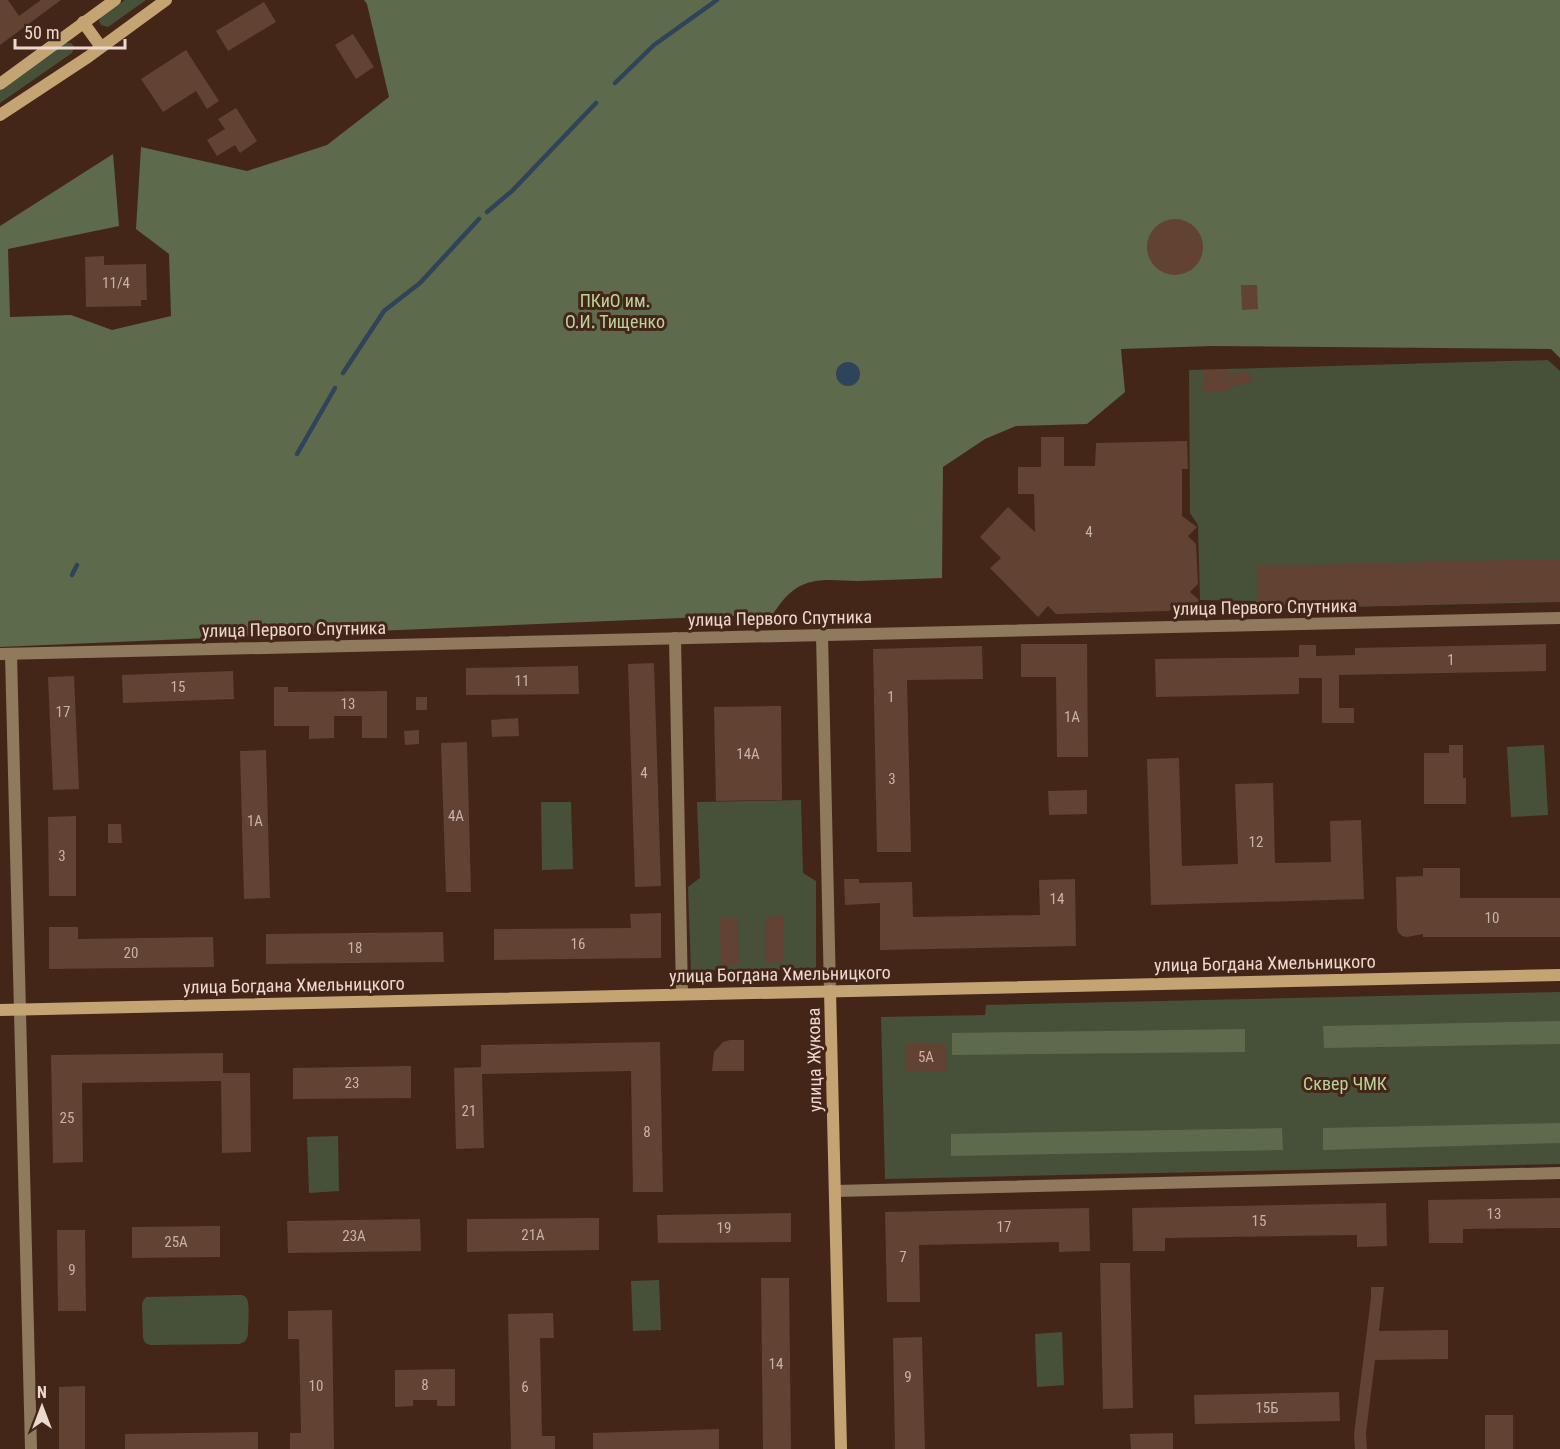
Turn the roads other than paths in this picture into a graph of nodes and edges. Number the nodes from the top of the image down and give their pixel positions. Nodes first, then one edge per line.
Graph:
1 (116, 0) edge
2 (166, 0) edge
3 (83, 22) junction
4 (101, 47) junction
5 (0, 84) edge
6 (0, 116) edge
7 (1560, 618) edge
8 (822, 634) junction
9 (675, 638) junction
10 (6, 654) edge
11 (1560, 975) edge
12 (830, 991) junction
13 (682, 994) junction
14 (0, 1010) edge
15 (20, 1010) junction
16 (1560, 1173) edge
17 (835, 1191) junction
18 (31, 1449) edge
19 (841, 1449) edge

1 - 3 main road
2 - 4 main road
3 - 4 main road
3 - 5 main road
4 - 6 main road
7 - 8 street, улица Первого Спутника
8 - 9 street, улица Первого Спутника
8 - 12 street, улица Жукова
9 - 10 street, улица Первого Спутника
9 - 13 street
10 - 15 street
11 - 12 main road, улица Богдана Хмельницкого
12 - 13 main road, улица Богдана Хмельницкого
12 - 17 main road, улица Жукова
13 - 15 main road, улица Богдана Хмельницкого
14 - 15 main road, улица Богдана Хмельницкого
15 - 18 street
16 - 17 street
17 - 19 main road, улица Жукова

